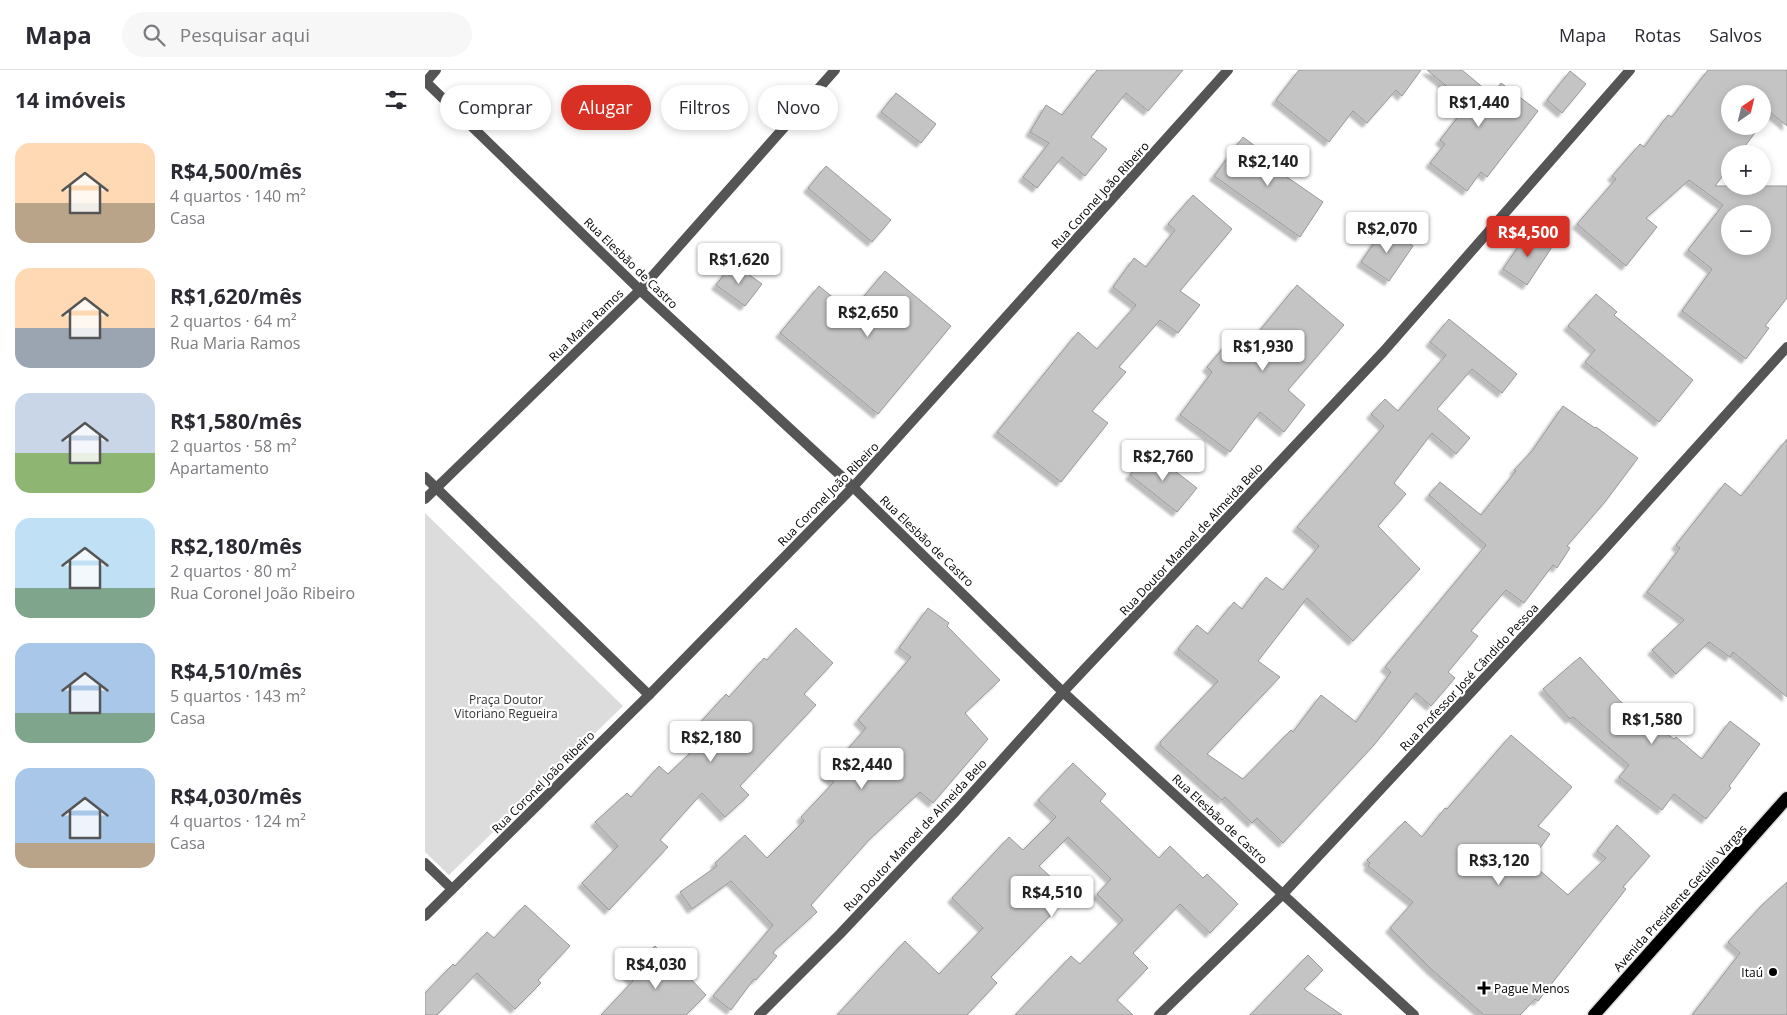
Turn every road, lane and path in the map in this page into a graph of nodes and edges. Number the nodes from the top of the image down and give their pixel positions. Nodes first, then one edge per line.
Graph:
1 (436, 70) edge
2 (835, 70) edge
3 (1228, 70) edge
4 (1630, 70) edge
5 (425, 82) edge
6 (640, 290) junction
7 (1787, 347) edge
8 (425, 477) edge
9 (436, 487) junction
10 (853, 487) junction
11 (425, 499) edge
12 (1063, 692) junction
13 (649, 695) junction
14 (1787, 798) edge
15 (425, 864) edge
16 (452, 890) junction
17 (1283, 894) junction
18 (425, 916) edge
19 (759, 1015) edge
20 (1159, 1015) edge
21 (1413, 1015) edge
22 (1594, 1015) edge

1 - 5 street
2 - 6 street, Rua Maria Ramos
3 - 10 street, Rua Coronel João Ribeiro
4 - 12 street, Rua Doutor Manoel de Almeida Belo
5 - 6 street, Rua Elesbão de Castro
6 - 9 street, Rua Maria Ramos
6 - 10 street, Rua Elesbão de Castro
7 - 17 street, Rua Professor José Cândido Pessoa
8 - 9 street
9 - 11 street, Rua Maria Ramos
9 - 13 street
10 - 12 street, Rua Elesbão de Castro
10 - 13 street, Rua Coronel João Ribeiro
12 - 17 street, Rua Elesbão de Castro
12 - 19 street, Rua Doutor Manoel de Almeida Belo
13 - 16 street, Rua Coronel João Ribeiro
14 - 22 main road, Avenida Presidente Getúlio Vargas
15 - 16 street
16 - 18 street, Rua Coronel João Ribeiro
17 - 20 street, Rua Professor José Cândido Pessoa
17 - 21 street, Rua Elesbão de Castro

